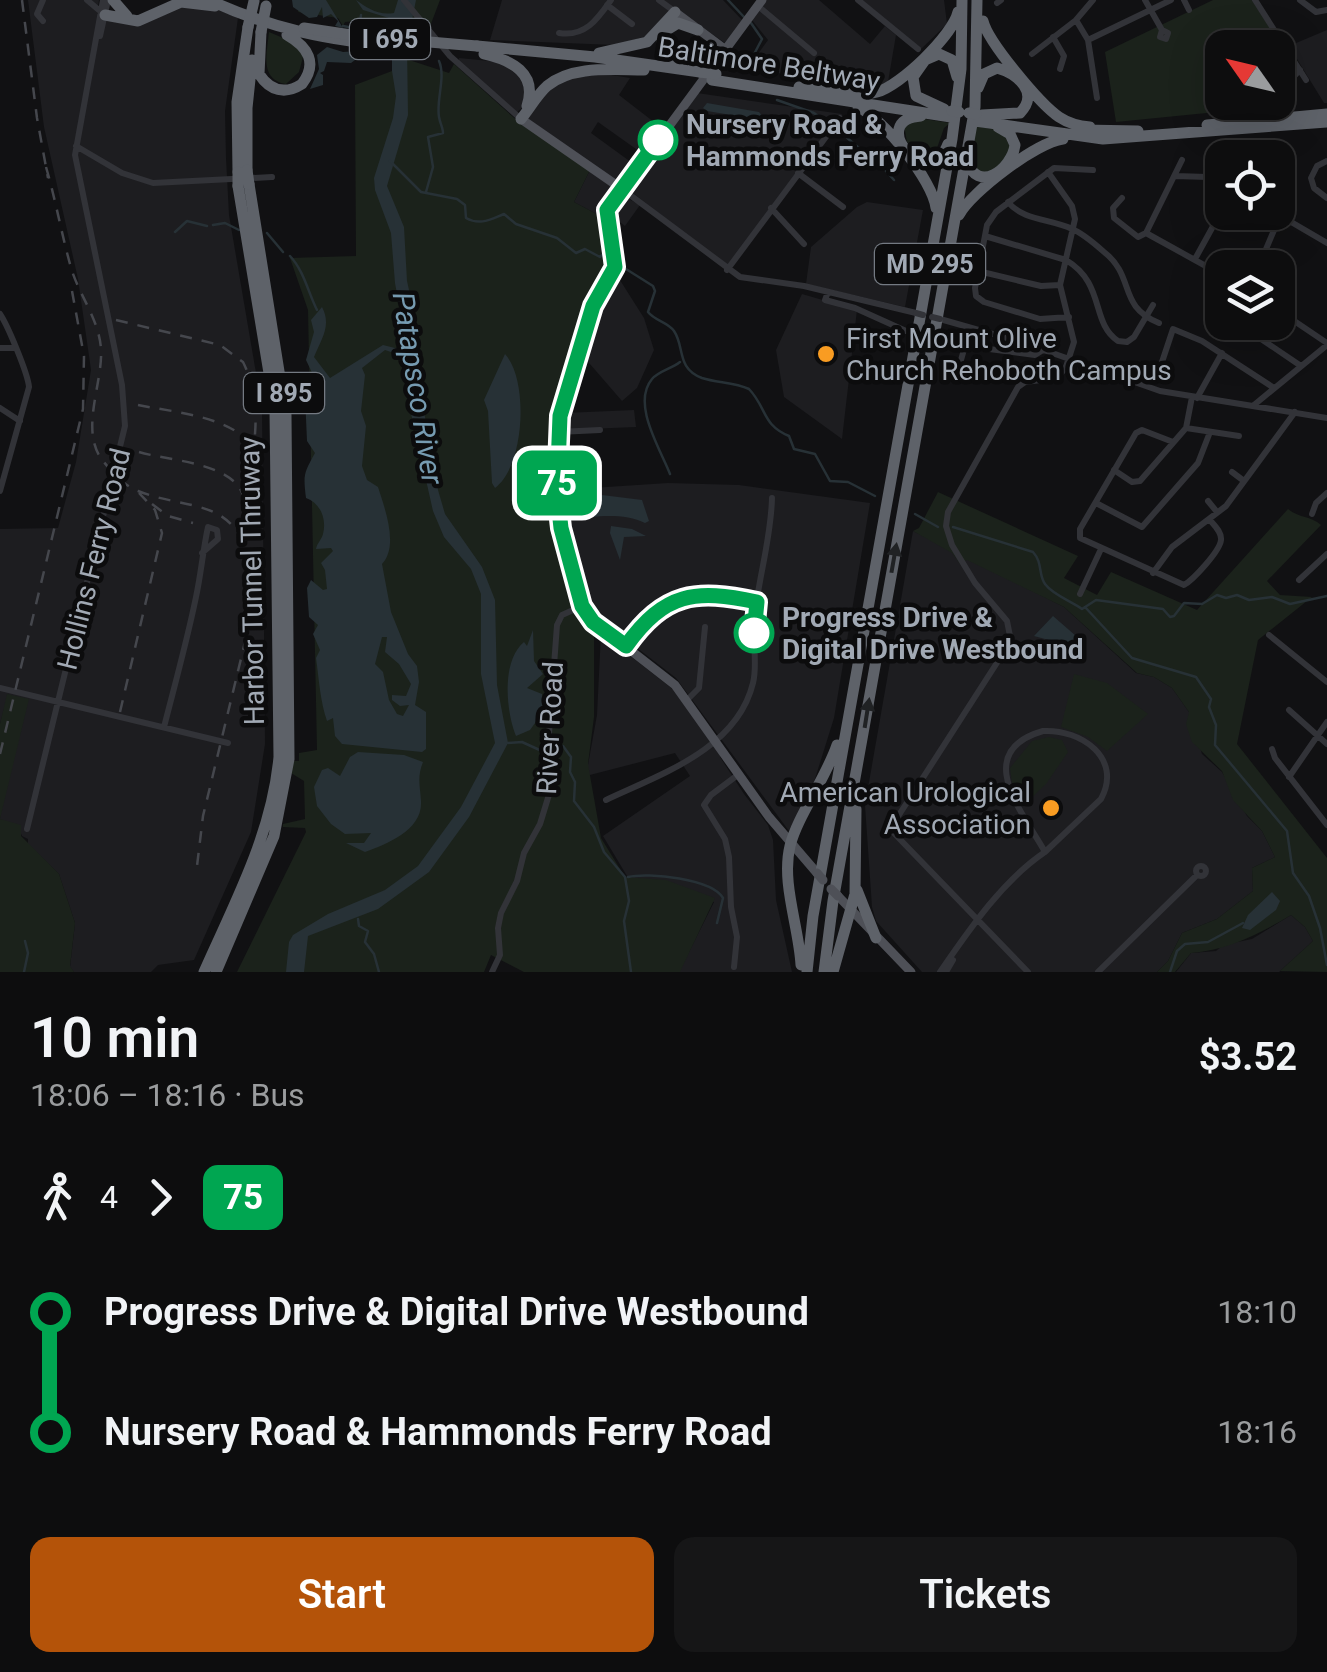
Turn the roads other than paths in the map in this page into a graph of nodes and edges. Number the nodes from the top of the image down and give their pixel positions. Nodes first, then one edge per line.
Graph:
1 (43, 0) edge
2 (87, 0) edge
3 (158, 0) edge
4 (209, 0) edge
5 (404, 0) edge
6 (659, 0) edge
7 (858, 0) edge
8 (961, 0) edge
9 (979, 0) edge
10 (1093, 0) edge
11 (1144, 0) edge
12 (1172, 0) edge
13 (1184, 0) edge
14 (1255, 0) edge
15 (1300, 0) edge
16 (262, 2) edge
17 (609, 3) edge
18 (760, 3) edge
19 (229, 5) edge
20 (106, 6) edge
21 (1150, 10) junction
22 (1189, 10) dead end
23 (1327, 10) edge
24 (676, 13) junction
25 (1076, 20) junction
26 (42, 21) dead end
27 (632, 24) dead end
28 (258, 28) junction
29 (666, 30) junction
30 (698, 30) junction
31 (1162, 30) dead end
32 (304, 31) junction
33 (559, 33) dead end
34 (1053, 37) junction
35 (1088, 40) junction
36 (918, 49) dead end
37 (726, 50) junction
38 (479, 51) junction
39 (550, 52) junction
40 (814, 53) dead end
41 (1032, 54) dead end
42 (1060, 69) dead end
43 (644, 70) junction
44 (1300, 70) junction
45 (698, 75) junction
46 (1295, 75) edge
47 (714, 77) junction
48 (1306, 80) dead end
49 (799, 87) junction
50 (1097, 98) dead end
51 (834, 100) junction
52 (950, 113) junction
53 (1327, 114) edge
54 (978, 116) junction
55 (840, 118) dead end
56 (520, 119) junction
57 (1327, 122) edge
58 (1118, 134) junction
59 (76, 146) junction
60 (968, 148) junction
61 (1182, 160) dead end
62 (1327, 161) edge
63 (1093, 170) dead end
64 (798, 172) junction
65 (1048, 172) junction
66 (272, 176) dead end
67 (1175, 176) junction
68 (1205, 177) edge
69 (622, 189) junction
70 (1122, 198) dead end
71 (1327, 198) edge
72 (1008, 202) junction
73 (843, 207) dead end
74 (771, 208) junction
75 (1295, 224) edge
76 (1074, 229) junction
77 (1211, 230) edge
78 (936, 232) junction
79 (1146, 233) junction
80 (985, 236) junction
81 (952, 240) junction
82 (1327, 242) edge
83 (804, 244) dead end
84 (1066, 260) junction
85 (1195, 260) junction
86 (1205, 266) edge
87 (727, 270) junction
88 (978, 271) junction
89 (1060, 285) junction
90 (828, 292) junction
91 (1153, 305) dead end
92 (0, 314) edge
93 (1069, 317) junction
94 (1145, 318) junction
95 (1295, 322) edge
96 (1159, 324) dead end
97 (906, 331) dead end
98 (1263, 340) edge
99 (942, 343) dead end
100 (1327, 344) edge
101 (964, 346) junction
102 (0, 348) edge
103 (14, 348) junction
104 (1043, 350) junction
105 (1222, 353) junction
106 (1068, 358) junction
107 (1161, 365) dead end
108 (1302, 366) junction
109 (959, 367) dead end
110 (1274, 388) junction
111 (1194, 398) junction
112 (1253, 406) junction
113 (0, 408) edge
114 (1295, 412) junction
115 (1327, 418) edge
116 (20, 421) junction
117 (1186, 428) junction
118 (600, 430) dead end
119 (558, 432) junction
120 (1210, 432) junction
121 (1238, 436) dead end
122 (1173, 442) junction
123 (1114, 470) junction
124 (1232, 472) dead end
125 (1244, 481) junction
126 (0, 491) edge
127 (1327, 493) edge
128 (772, 498) dead end
129 (1208, 501) dead end
130 (1096, 503) junction
131 (1218, 512) junction
132 (1312, 514) dead end
133 (1209, 519) junction
134 (1101, 549) junction
135 (202, 553) dead end
136 (1327, 554) edge
137 (1153, 572) junction
138 (1299, 580) dead end
139 (1080, 594) dead end
140 (757, 602) junction
141 (582, 606) junction
142 (706, 626) dead end
143 (1269, 635) dead end
144 (862, 639) junction
145 (626, 646) junction
146 (1327, 682) edge
147 (0, 688) edge
148 (686, 698) junction
149 (59, 702) junction
150 (1288, 710) dead end
151 (1327, 722) edge
152 (164, 728) junction
153 (1318, 736) junction
154 (716, 740) junction
155 (228, 743) dead end
156 (1327, 744) edge
157 (1272, 749) dead end
158 (861, 750) junction
159 (283, 764) junction
160 (738, 774) junction
161 (1289, 777) junction
162 (606, 800) dead end
163 (1327, 825) edge
164 (27, 829) dead end
165 (790, 843) junction
166 (1045, 852) junction
167 (1197, 875) dead end
168 (856, 886) junction
169 (850, 910) junction
170 (979, 921) junction
171 (875, 937) junction
172 (838, 951) junction
173 (734, 966) dead end
174 (904, 970) edge
175 (204, 972) edge
176 (216, 972) edge
177 (492, 972) edge
178 (804, 972) edge
179 (824, 972) edge
180 (833, 972) edge
181 (943, 972) edge
182 (1028, 972) edge
183 (1098, 972) edge

1 - 26 street
2 - 20 street
3 - 20 highway
4 - 19 highway, Baltimore Beltway / I 695
5 - 56 street
6 - 24 street
7 - 36 street
8 - 49 highway
8 - 52 highway, MD 295
9 - 54 highway, MD 295
9 - 58 highway
10 - 25 street
11 - 21 street
12 - 21 street
13 - 22 street
14 - 44 street
15 - 23 street
16 - 28 highway, Harbor Tunnel Thruway / I 895, bridge
17 - 27 street
17 - 33 street
18 - 37 main road
18 - 40 street
19 - 20 highway
19 - 28 highway, Baltimore Beltway / I 695
19 - 32 highway, Baltimore Beltway / I 695
20 - 59 street, Hollins Ferry Road
21 - 31 street
21 - 35 street
24 - 29 highway
24 - 30 main road
24 - 39 highway
25 - 34 street
25 - 35 street
28 - 28 highway
28 - 32 highway, Baltimore Beltway / I 695
28 - 159 highway, Harbor Tunnel Thruway / I 895, bridge
29 - 30 highway
29 - 45 highway
30 - 37 main road
32 - 38 highway, Baltimore Beltway / I 695, bridge
34 - 41 street
34 - 42 street
35 - 50 street
37 - 69 main road
38 - 39 highway, Baltimore Beltway / I 695
38 - 43 highway, Baltimore Beltway / I 695
38 - 56 highway
39 - 45 highway, Baltimore Beltway / I 695
43 - 45 highway, Baltimore Beltway / I 695
43 - 56 highway
44 - 46 street
44 - 48 street
45 - 47 highway, Baltimore Beltway / I 695, bridge
47 - 49 highway, Baltimore Beltway / I 695
47 - 51 highway, Baltimore Beltway / I 695
49 - 52 highway, Baltimore Beltway / I 695
51 - 52 highway, Baltimore Beltway / I 695
51 - 78 highway
52 - 52 highway
52 - 52 highway
52 - 54 highway, Baltimore Beltway / I 695, bridge
52 - 78 highway, MD 295
53 - 58 highway, Baltimore Beltway / I 695
54 - 54 highway
54 - 58 highway, Baltimore Beltway / I 695
54 - 60 highway, MD 295
54 - 60 highway
55 - 64 street
56 - 69 main road
57 - 58 highway, Baltimore Beltway / I 695
58 - 81 highway
59 - 66 street
59 - 149 street, Hollins Ferry Road
60 - 81 highway, MD 295
61 - 67 street
62 - 71 street
63 - 65 street
64 - 73 street
64 - 74 street
65 - 72 street
65 - 76 street
67 - 68 street
67 - 79 street
69 - 87 street
69 - 119 main road
70 - 79 street
72 - 76 street
72 - 80 street
74 - 83 street
74 - 87 street
75 - 82 street
76 - 84 street
76 - 94 street
77 - 85 street
78 - 144 highway, MD 295
79 - 85 street
80 - 84 street
80 - 88 street
158 -> 81 highway, MD 295
84 - 89 street
84 - 94 street
85 - 86 street
87 - 90 street
88 - 89 street
88 - 93 street
89 - 93 street
90 - 97 street
90 - 104 street
91 - 94 street
92 - 103 street
93 - 106 street
94 - 96 street
95 - 100 street
98 - 108 street
99 - 101 street
100 - 108 street
101 - 104 street
101 - 109 street
102 - 103 street
103 - 116 street
104 - 106 street
105 - 107 street
105 - 110 street
105 - 111 street
106 - 111 street
106 - 170 street
108 - 110 street
110 - 112 street
111 - 112 street
111 - 117 street
112 - 114 street
113 - 116 street
114 - 115 street
114 - 125 street
116 - 126 street
117 - 120 street
117 - 122 street
118 - 119 street
119 - 141 main road
120 - 121 street
120 - 130 street
122 - 123 street
122 - 123 street
123 - 130 street
124 - 125 street
125 - 131 street
127 - 132 street
128 - 140 street
129 - 131 street
130 - 134 street
131 - 133 street
133 - 137 street
133 - 137 street
134 - 137 street
134 - 139 street
135 - 152 street
136 - 138 street
140 - 145 street
140 - 154 street
141 - 145 main road
141 - 177 street, River Road
142 - 148 street
143 - 146 street
144 - 165 highway
144 - 178 highway, MD 295
145 - 148 main road
147 - 149 street
148 - 154 main road
149 - 152 street
149 - 164 street, Hollins Ferry Road
150 - 153 street
151 - 153 street
152 - 155 street
153 - 156 street
153 - 161 street
154 - 160 main road
154 - 162 street
157 - 161 street
158 - 168 highway
158 - 179 highway, MD 295
159 - 175 highway, Harbor Tunnel Thruway / I 895
159 - 176 highway, Harbor Tunnel Thruway / I 895
160 - 165 main road
160 - 173 street
161 - 163 street
165 - 169 main road, bridge
165 - 178 highway
166 - 166 street
166 - 170 street
167 - 183 street
168 - 169 highway
168 - 171 highway
169 - 171 main road
169 - 172 highway
170 - 181 street
170 - 182 street
171 - 172 highway
171 - 174 main road
171 - 174 main road
172 - 180 highway

